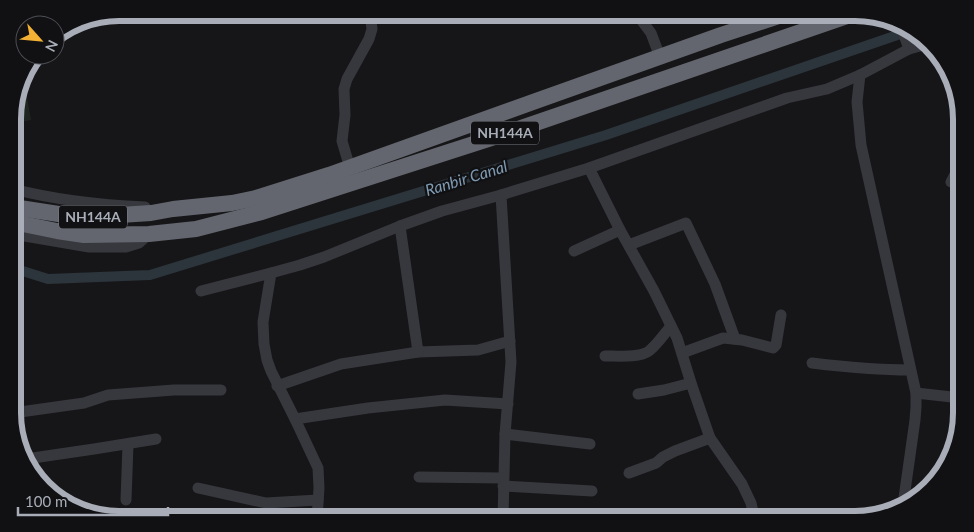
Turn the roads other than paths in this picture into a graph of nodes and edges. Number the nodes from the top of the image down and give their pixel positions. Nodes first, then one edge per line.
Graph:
1 (370, 21) edge
2 (642, 21) edge
3 (745, 21) edge
4 (833, 21) edge
5 (904, 35) edge
6 (907, 44) junction
7 (916, 44) edge
8 (660, 57) junction
9 (860, 75) junction
10 (350, 168) junction
11 (590, 168) junction
12 (953, 178) edge
13 (951, 182) dead end
14 (21, 191) edge
15 (501, 195) junction
16 (21, 208) edge
17 (174, 209) junction
18 (21, 224) edge
19 (400, 226) junction
20 (620, 230) junction
21 (149, 234) junction
22 (21, 235) edge
23 (629, 245) junction
24 (574, 251) dead end
25 (271, 273) junction
26 (201, 292) dead end
27 (780, 315) dead end
28 (671, 326) junction
29 (735, 338) junction
30 (510, 341) junction
31 (418, 352) junction
32 (682, 353) junction
33 (605, 356) dead end
34 (812, 363) dead end
35 (910, 370) junction
36 (690, 383) junction
37 (277, 386) junction
38 (221, 390) dead end
39 (916, 393) junction
40 (638, 394) dead end
41 (953, 397) edge
42 (508, 404) junction
43 (21, 412) edge
44 (295, 419) junction
45 (505, 434) junction
46 (710, 438) junction
47 (156, 439) dead end
48 (128, 444) junction
49 (590, 444) dead end
50 (32, 458) edge
51 (629, 473) dead end
52 (419, 477) dead end
53 (503, 482) junction
54 (198, 488) dead end
55 (592, 491) dead end
56 (904, 497) edge
57 (126, 500) dead end
58 (318, 500) junction
59 (317, 511) edge
60 (503, 511) edge
61 (753, 511) edge

1 - 10 street
2 - 8 street
3 - 8 highway
4 - 21 highway, NH144A
5 - 6 street
6 - 7 street
6 - 9 street
8 - 10 highway
9 - 11 street
9 - 35 street
10 - 17 highway
11 - 15 street
11 - 20 street
12 - 13 street
14 - 17 street
15 - 19 street
15 - 30 street
16 - 17 highway, NH144A
18 - 21 highway, NH144A
19 - 25 street
19 - 31 street
20 - 23 street
20 - 24 street
21 - 22 street
23 - 28 street
23 - 29 street
25 - 26 street
25 - 37 street
27 - 29 street
28 - 32 street
28 - 33 street
29 - 32 street
30 - 31 street
30 - 42 street
31 - 37 street
32 - 36 street
34 - 35 street
35 - 39 street
36 - 40 street
36 - 46 street
37 - 44 street
38 - 43 street
39 - 41 street
39 - 56 street
42 - 44 street
42 - 45 street
44 - 58 street
45 - 49 street
45 - 53 street
46 - 51 street
46 - 61 street
47 - 48 street
48 - 50 street
48 - 57 street
52 - 53 street
53 - 55 street
53 - 60 street
54 - 58 street
58 - 59 street

